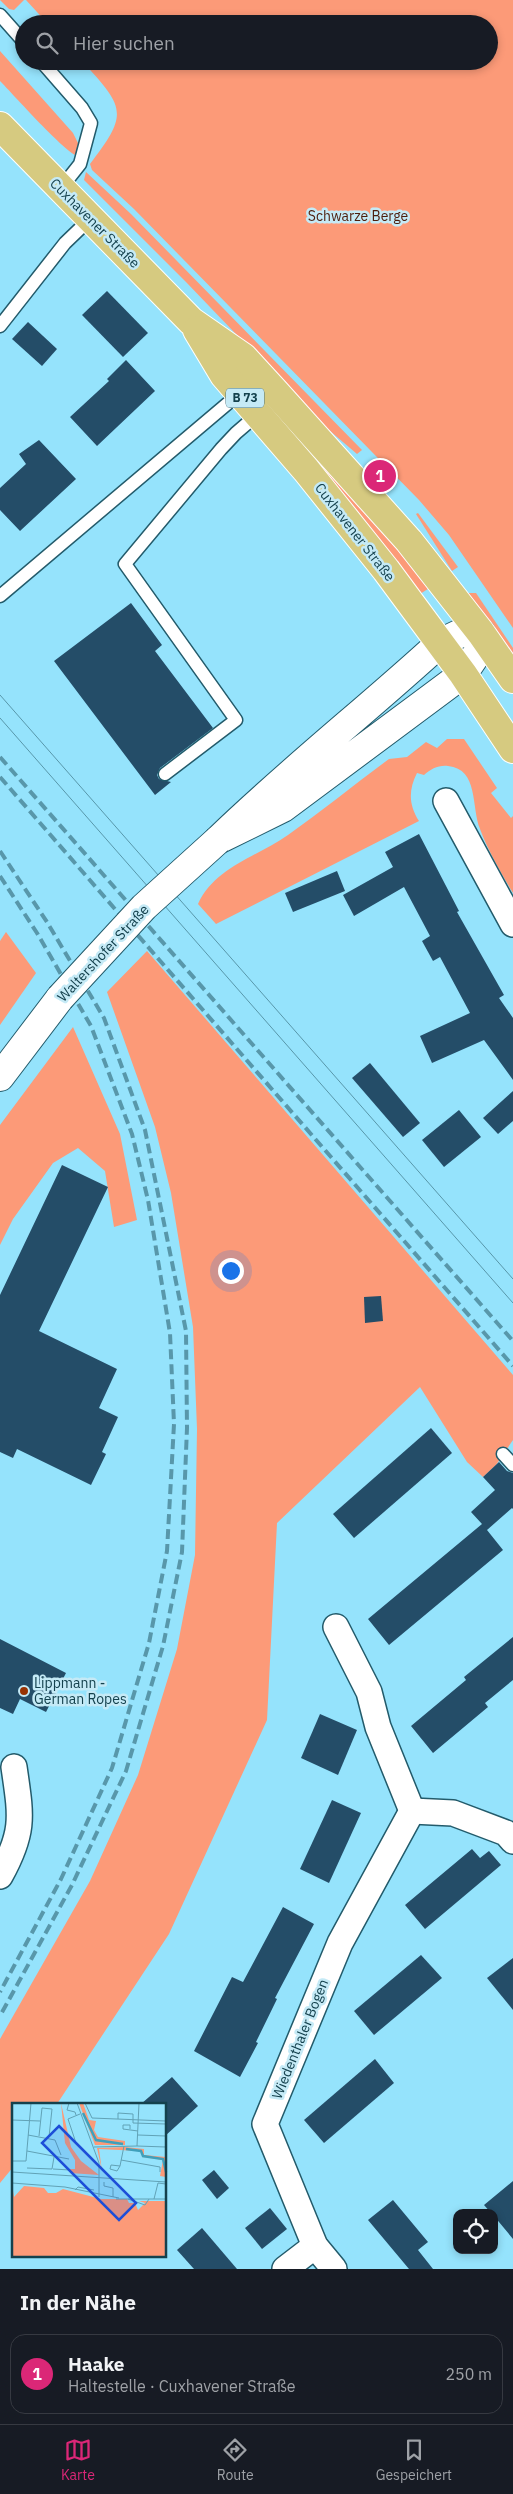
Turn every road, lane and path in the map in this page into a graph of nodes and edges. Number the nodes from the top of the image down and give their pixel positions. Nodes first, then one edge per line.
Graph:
1 (0, 15) edge
2 (15, 32) edge
3 (49, 70) edge
4 (0, 126) edge
5 (61, 188) junction
6 (91, 218) junction
7 (191, 321) junction
8 (0, 326) edge
9 (240, 393) junction
10 (258, 414) junction
11 (0, 596) edge
12 (481, 633) junction
13 (440, 643) junction
14 (463, 674) junction
15 (513, 679) edge
16 (513, 749) edge
17 (165, 774) dead end
18 (446, 802) dead end
19 (218, 840) junction
20 (513, 924) edge
21 (0, 1077) edge
22 (503, 1454) dead end
23 (513, 1465) edge
24 (336, 1627) dead end
25 (14, 1767) dead end
26 (412, 1811) junction
27 (513, 1841) edge
28 (0, 1876) edge
29 (315, 2246) junction
30 (285, 2269) edge
31 (334, 2269) edge

1 - 2 lane
3 - 5 lane
4 - 5 main road, Cuxhavener Straße / B 73
5 - 6 main road, Cuxhavener Straße / B 73
6 - 7 main road, Cuxhavener Straße / B 73
6 - 8 lane
7 - 9 main road, Cuxhavener Straße / B 73
7 - 12 main road, Cuxhavener Straße / B 73
9 - 10 main road, Cuxhavener Straße / B 73
9 - 11 lane
10 - 13 main road, Cuxhavener Straße / B 73
10 - 17 lane
12 - 13 main road, Waltershofer Straße
12 - 14 main road, Waltershofer Straße
12 - 15 main road, Cuxhavener Straße / B 73
13 - 14 main road, Cuxhavener Straße / B 73
13 - 19 main road, Waltershofer Straße
14 - 16 main road, Cuxhavener Straße / B 73
14 - 19 main road, Waltershofer Straße
18 - 20 street
19 - 21 main road, Waltershofer Straße, bridge
22 - 23 lane
24 - 26 street
25 - 28 street
26 - 27 street
26 - 29 street, Wiedenthaler Bogen
29 - 30 street
29 - 31 street, Wiedenthaler Bogen

